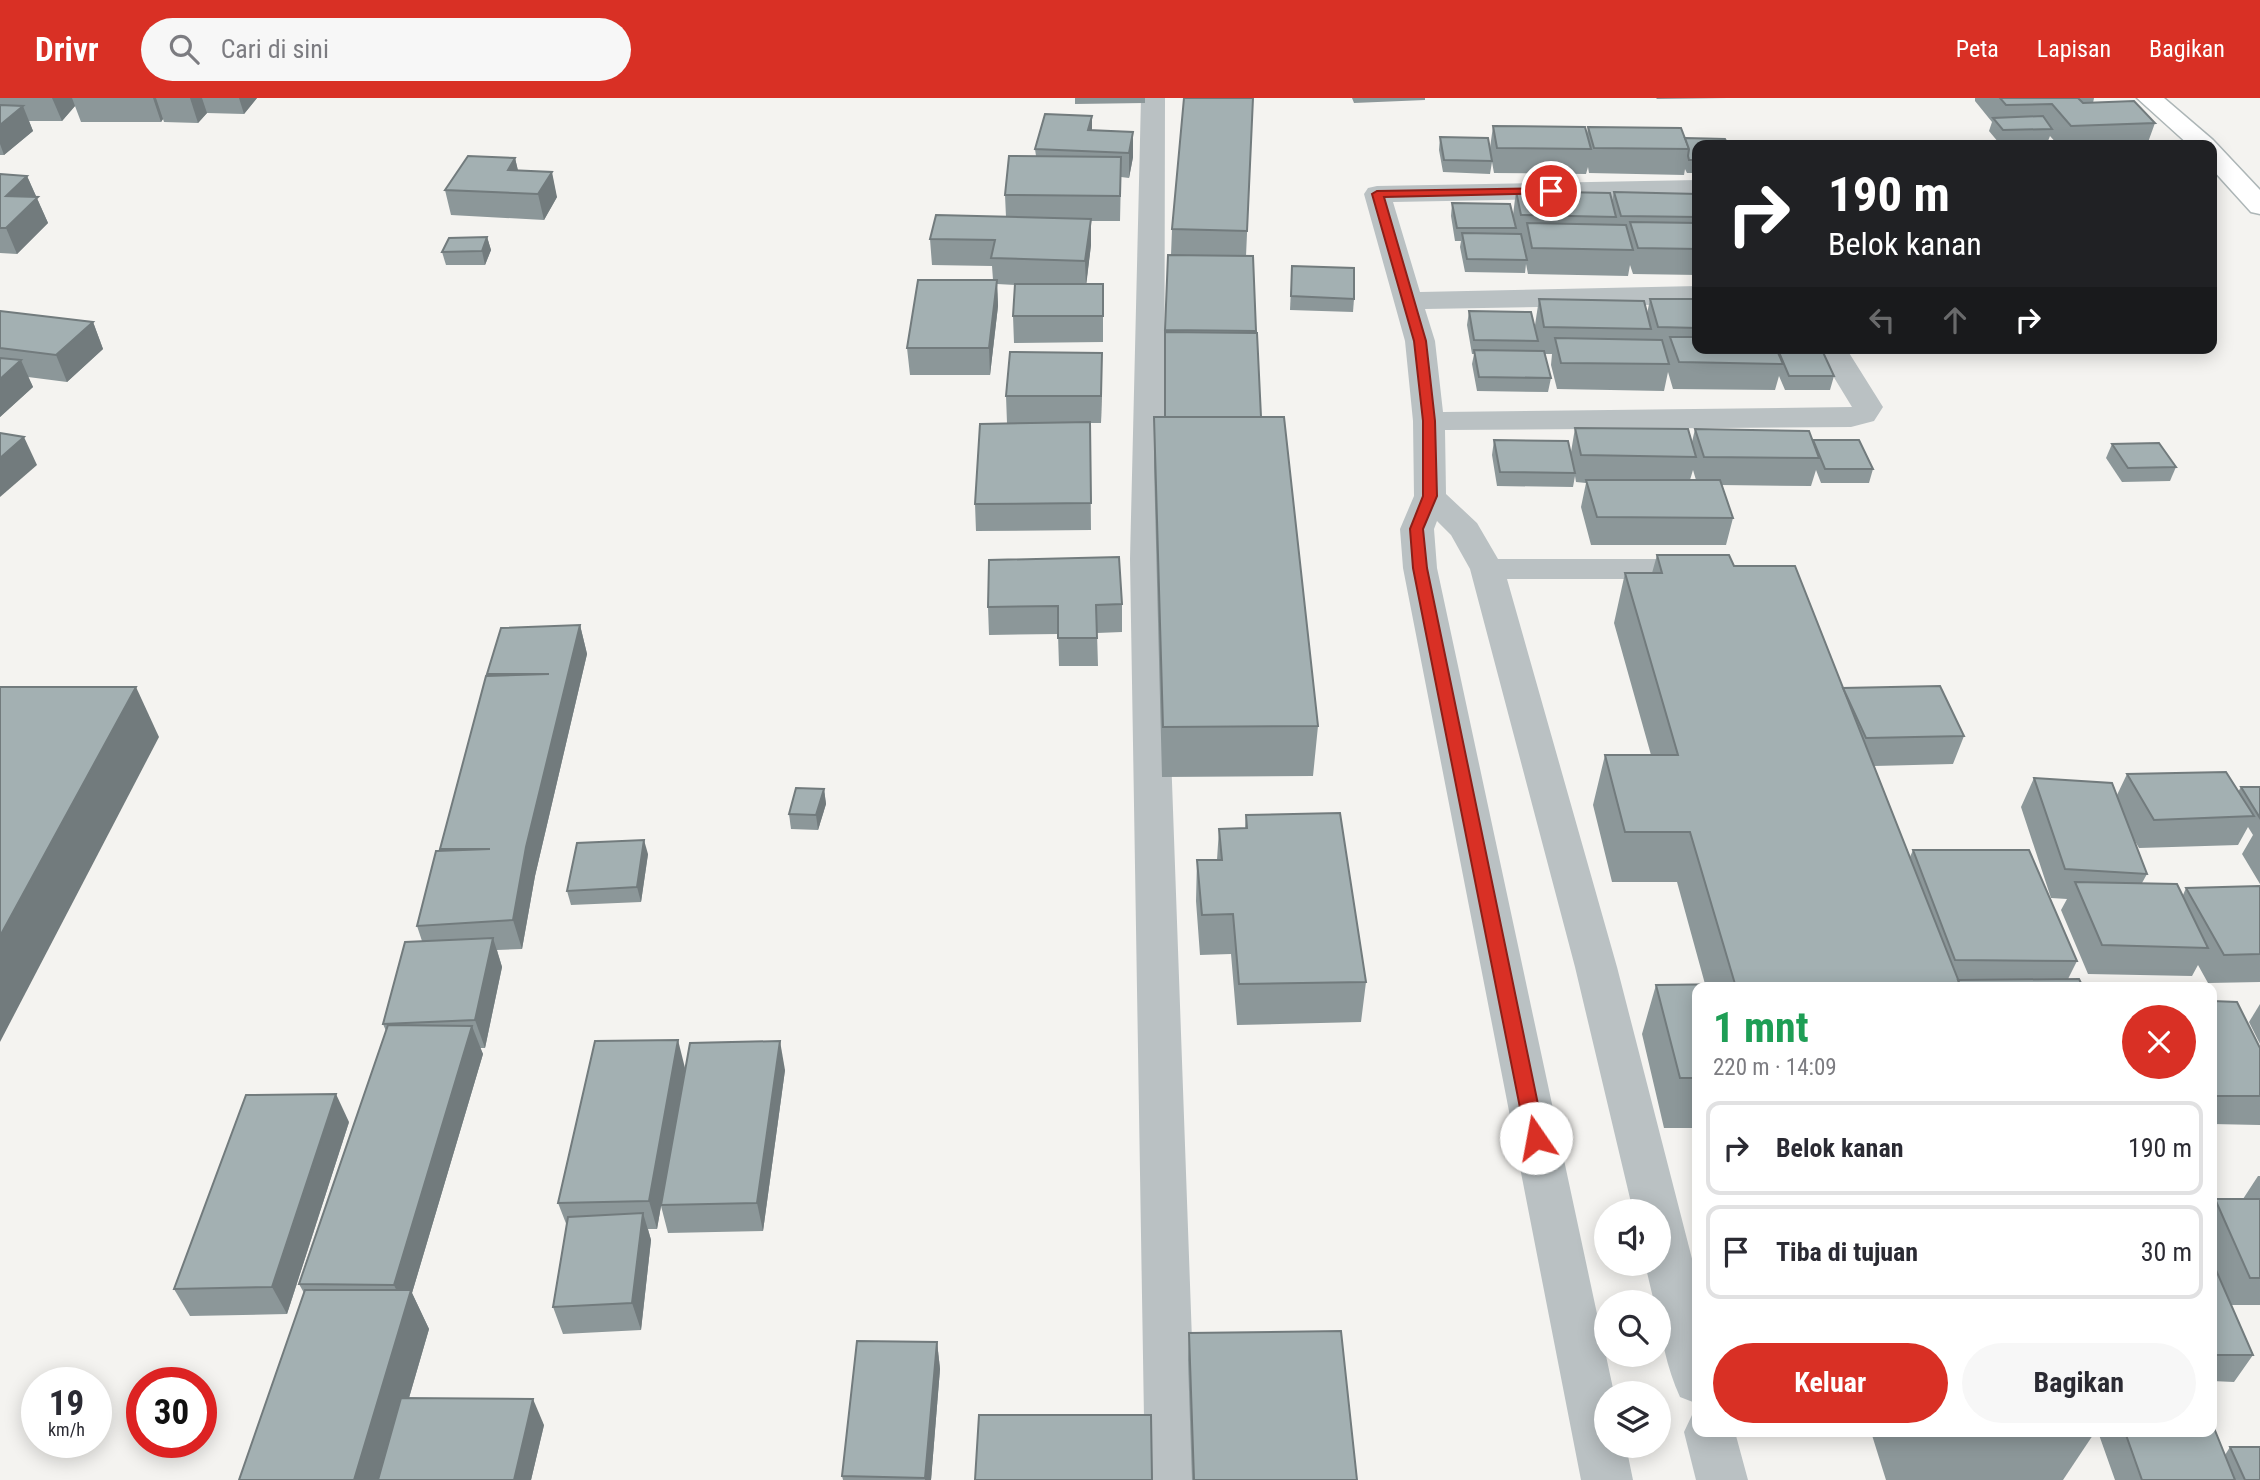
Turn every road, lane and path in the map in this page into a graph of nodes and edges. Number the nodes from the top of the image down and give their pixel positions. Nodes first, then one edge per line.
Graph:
1 (1153, 98) edge
2 (2149, 98) edge
3 (2198, 140) edge
4 (2217, 159) edge
5 (1692, 188) edge
6 (2260, 206) edge
7 (1692, 295) edge
8 (1406, 301) junction
9 (1835, 354) edge
10 (1429, 421) junction
11 (1430, 496) junction
12 (1487, 569) junction
13 (1730, 569) edge
14 (1653, 1199) edge
15 (1671, 1272) edge
16 (1692, 1357) edge
17 (1711, 1437) edge
18 (1171, 1480) edge
19 (1607, 1480) edge
20 (1722, 1480) edge

1 - 18 street
2 - 3 street
4 - 6 street
5 - 8 street
7 - 8 street
8 - 10 street
9 - 10 street
10 - 11 street
11 - 12 street
11 - 19 street
12 - 13 street
12 - 14 street
15 - 16 street
17 - 20 street

